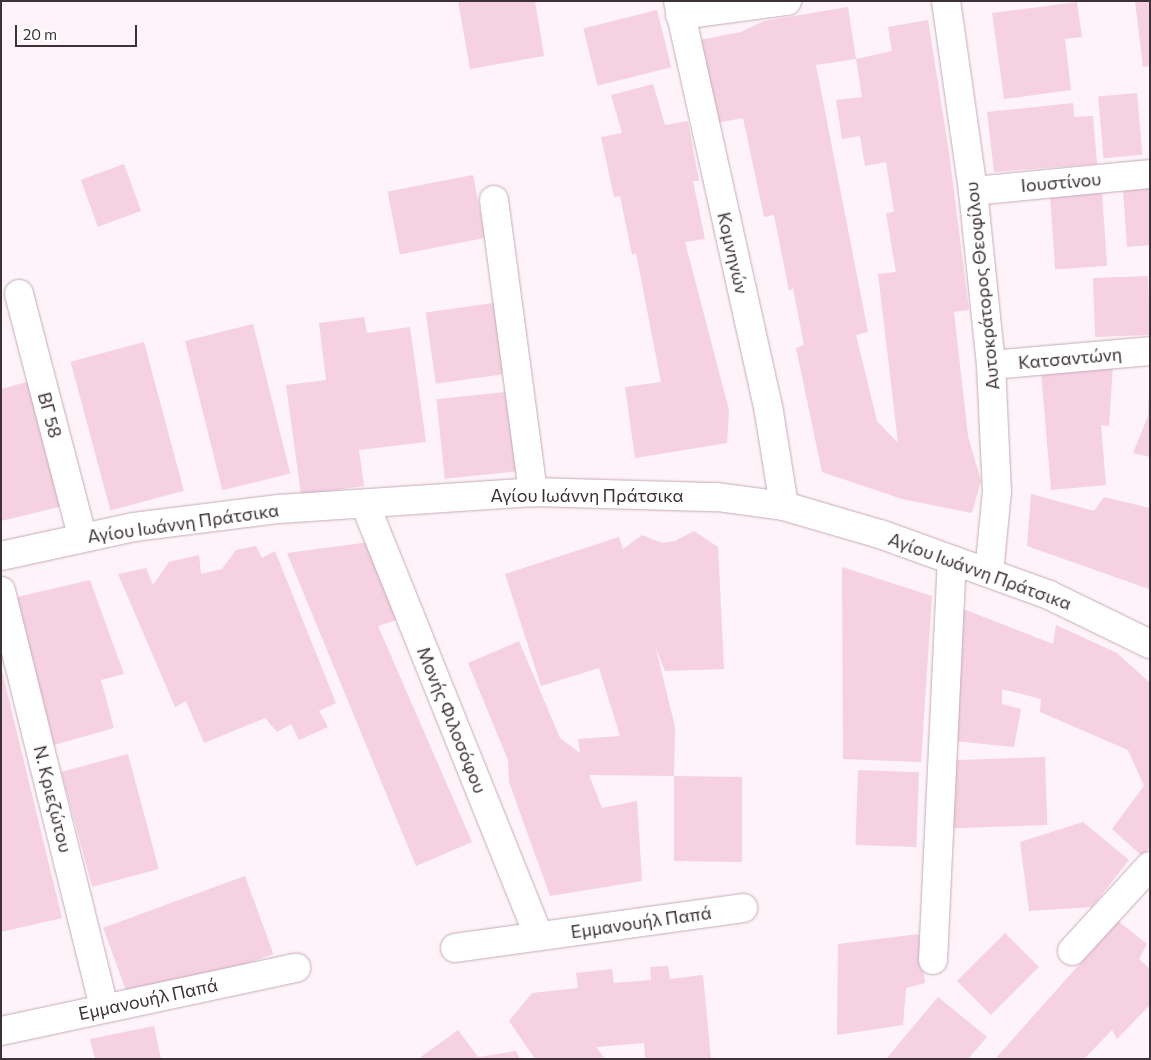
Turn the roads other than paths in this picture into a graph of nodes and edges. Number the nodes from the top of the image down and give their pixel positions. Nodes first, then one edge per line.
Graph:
1 (786, 1) edge
2 (946, 1) edge
3 (679, 8) edge
4 (1150, 174) edge
5 (973, 191) junction
6 (494, 200) dead end
7 (19, 294) dead end
8 (1150, 351) edge
9 (991, 365) junction
10 (533, 492) junction
11 (365, 504) junction
12 (784, 506) junction
13 (82, 536) junction
14 (1, 556) edge
15 (952, 560) junction
16 (989, 572) junction
17 (1, 591) edge
18 (1150, 644) edge
19 (1150, 866) edge
20 (743, 908) dead end
21 (538, 935) junction
22 (455, 948) dead end
23 (1072, 951) dead end
24 (933, 960) dead end
25 (296, 968) dead end
26 (104, 1008) junction
27 (1, 1031) edge

1 - 3 street
2 - 5 street, Αυτοκράτορος Θεοφίλου
3 - 12 street, Κομνηνών
4 - 5 street, Ιουστίνου
5 - 9 street, Αυτοκράτορος Θεοφίλου
6 - 10 street
7 - 13 street, ΒΓ 58
8 - 9 street, Κατσαντώνη
9 - 16 street, Αυτοκράτορος Θεοφίλου
10 - 11 street, Αγίου Ιωάννη Πράτσικα
10 - 12 street, Αγίου Ιωάννη Πράτσικα
11 - 13 street, Αγίου Ιωάννη Πράτσικα
11 - 21 street, Μονής Φιλοσόφου
12 - 15 street, Αγίου Ιωάννη Πράτσικα
13 - 14 street, Αγίου Ιωάννη Πράτσικα
15 - 16 street, Αγίου Ιωάννη Πράτσικα
15 - 24 street
16 - 18 street, Αγίου Ιωάννη Πράτσικα
17 - 26 street, Ν. Κριεζώτου
19 - 23 street
20 - 21 street, Εμμανουήλ Παπά
21 - 22 street, Εμμανουήλ Παπά
25 - 26 street, Εμμανουήλ Παπά
26 - 27 street, Εμμανουήλ Παπά

